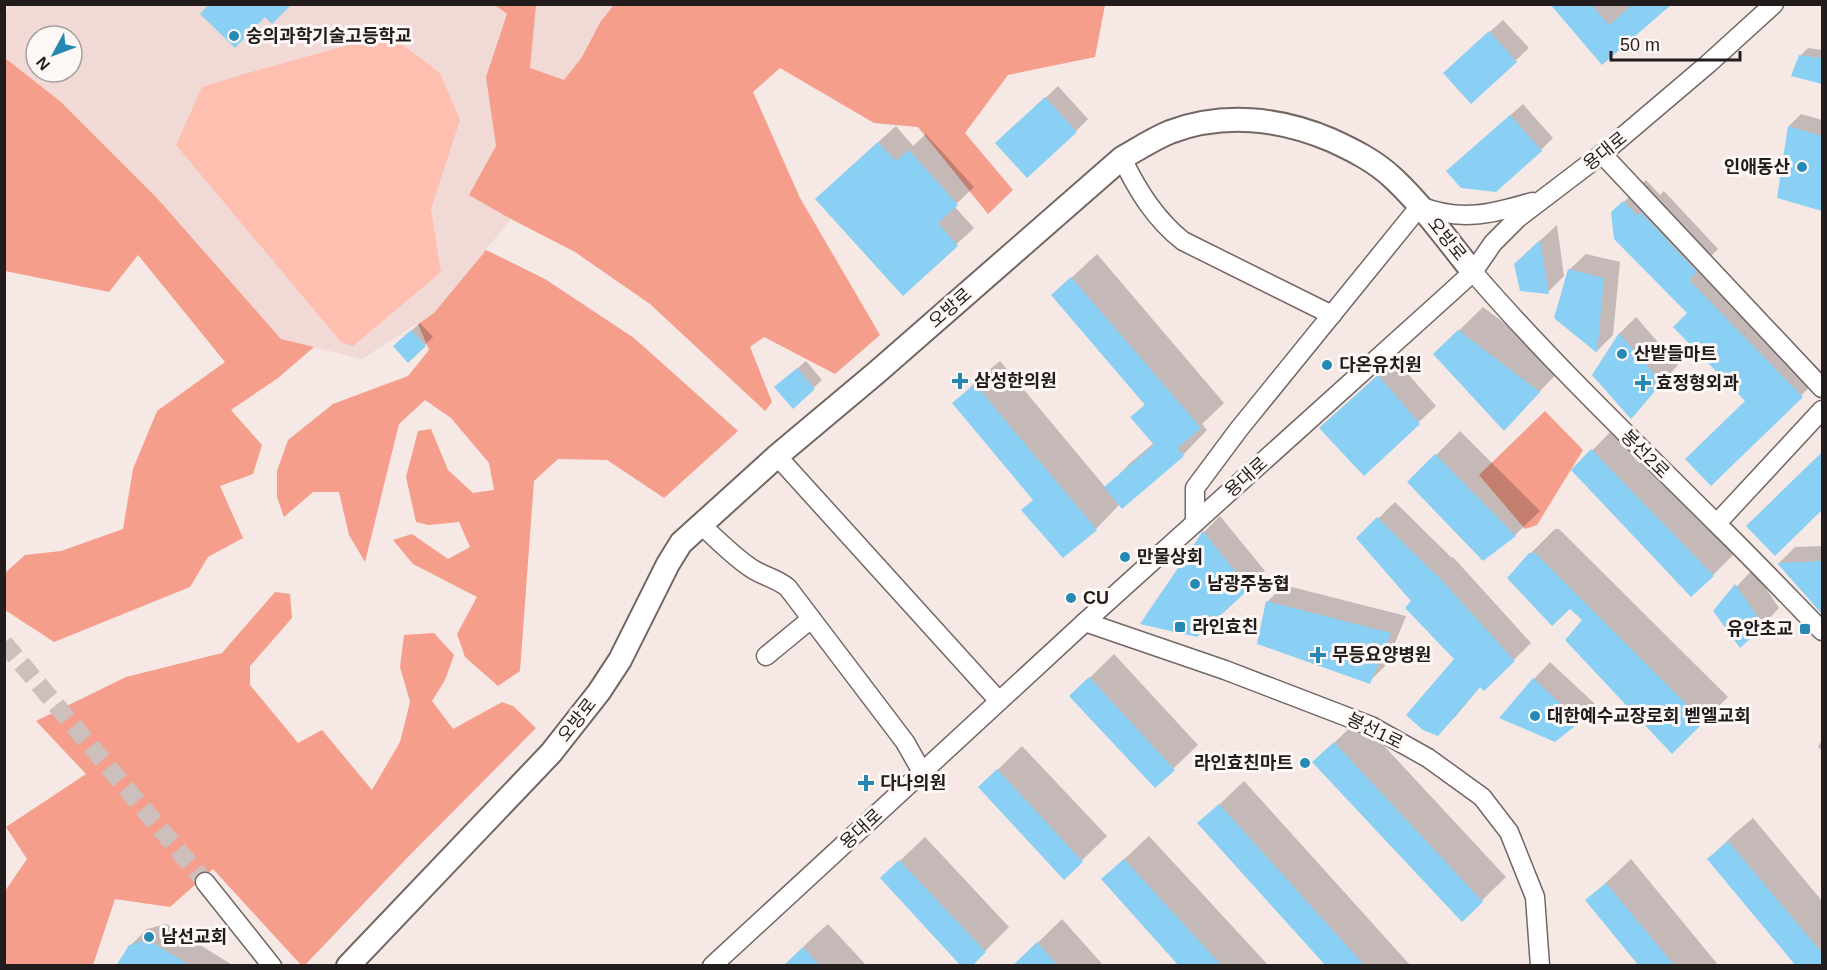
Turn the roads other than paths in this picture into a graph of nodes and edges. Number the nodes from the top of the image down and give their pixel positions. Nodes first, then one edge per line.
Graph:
1 (1774, 4) edge
2 (1602, 154) junction
3 (1122, 158) junction
4 (1543, 199) junction
5 (1420, 206) junction
6 (1473, 272) junction
7 (1332, 315) junction
8 (1822, 388) edge
9 (1822, 410) edge
10 (777, 456) junction
11 (1195, 523) junction
12 (700, 524) junction
13 (1717, 524) junction
14 (811, 619) junction
15 (1085, 621) junction
16 (1822, 631) edge
17 (766, 656) dead end
18 (999, 701) junction
19 (922, 772) junction
20 (205, 882) tunnel mouth
21 (722, 962) edge
22 (272, 966) edge
23 (348, 966) edge
24 (1540, 966) edge

1 - 2 street, 용대로
2 - 4 street, 용대로
2 - 8 street
3 - 5 main road, 오방로
3 - 7 street
3 - 10 main road, 오방로
4 - 5 street
4 - 6 street, 용대로
5 - 6 main road, 오방로
5 - 7 street, 오방로
6 - 11 street, 용대로
6 - 13 street, 봉선2로
7 - 11 street, 오방로
9 - 13 street
10 - 12 main road, 오방로
10 - 18 street
11 - 15 street, 용대로
12 - 14 street
12 - 23 main road, 오방로
13 - 16 street, 봉선2로
14 - 17 street
14 - 19 street
15 - 18 street, 용대로
15 - 24 street, 봉선1로
18 - 19 street, 용대로
19 - 21 street, 용대로
20 - 22 street

